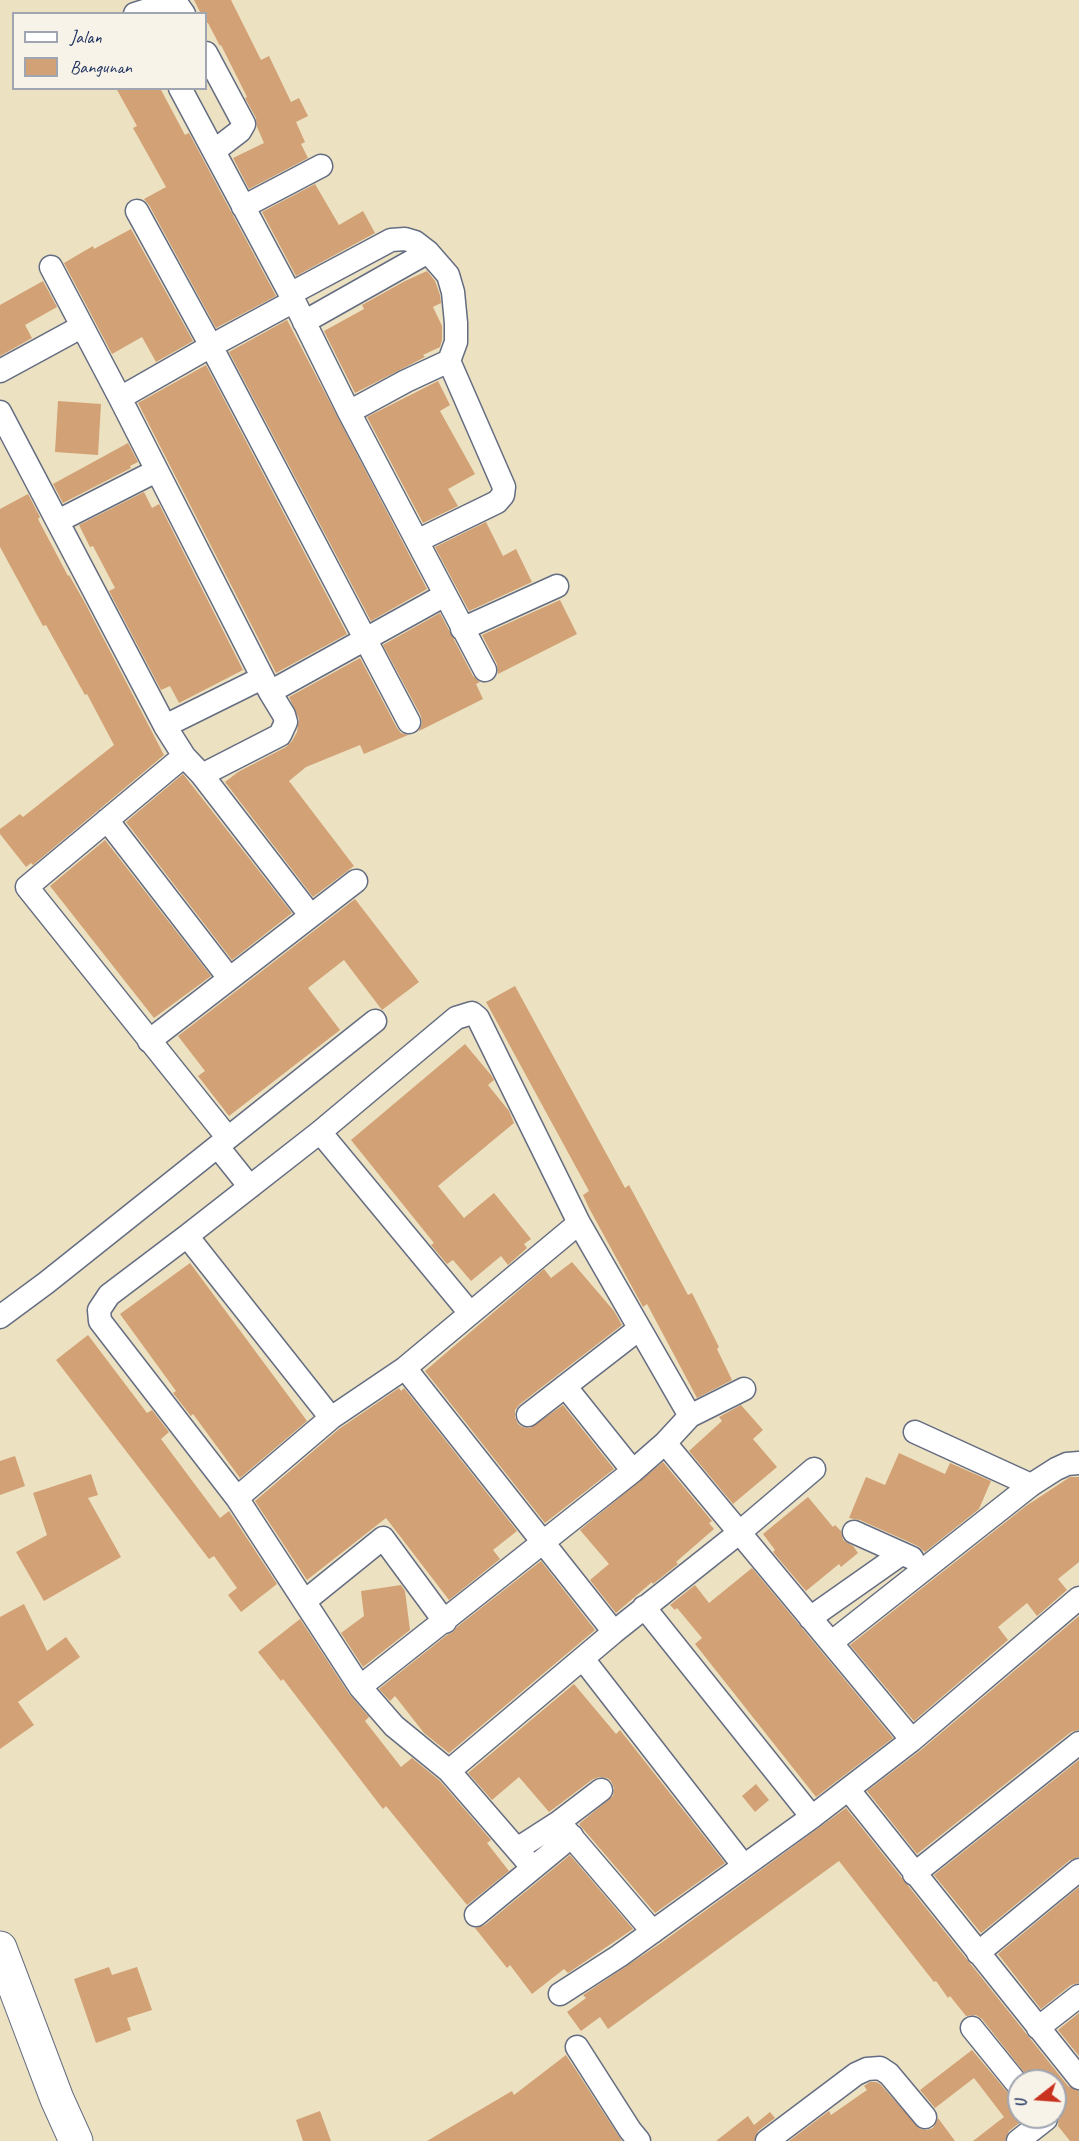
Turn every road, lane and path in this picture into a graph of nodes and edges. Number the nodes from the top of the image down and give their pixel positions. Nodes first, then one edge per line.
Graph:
1 (141, 12) edge
2 (183, 12) edge
3 (207, 55) edge
4 (181, 90) edge
5 (214, 151) junction
6 (321, 166) dead end
7 (243, 207) junction
8 (137, 211) dead end
9 (428, 252) junction
10 (51, 267) dead end
11 (292, 298) junction
12 (304, 322) junction
13 (81, 327) junction
14 (211, 346) junction
15 (449, 361) junction
16 (0, 371) edge
17 (120, 398) junction
18 (0, 412) edge
19 (349, 412) junction
20 (9, 453) edge
21 (156, 471) junction
22 (58, 521) junction
23 (417, 541) junction
24 (557, 586) dead end
25 (445, 595) junction
26 (462, 629) junction
27 (364, 640) junction
28 (485, 670) dead end
29 (266, 685) junction
30 (409, 722) dead end
31 (165, 726) junction
32 (184, 756) junction
33 (202, 775) junction
34 (107, 820) junction
35 (356, 881) dead end
36 (304, 907) dead end
37 (229, 978) junction
38 (375, 1022) dead end
39 (149, 1041) junction
40 (320, 1132) junction
41 (223, 1143) junction
42 (250, 1187) junction
43 (579, 1224) junction
44 (187, 1236) junction
45 (470, 1313) junction
46 (0, 1317) edge
47 (639, 1329) junction
48 (405, 1368) junction
49 (565, 1386) junction
50 (744, 1389) dead end
51 (528, 1415) dead end
52 (690, 1416) junction
53 (331, 1418) junction
54 (915, 1432) dead end
55 (665, 1443) junction
56 (1079, 1463) edge
57 (814, 1469) dead end
58 (633, 1472) junction
59 (1031, 1485) junction
60 (237, 1498) junction
61 (740, 1532) junction
62 (854, 1532) dead end
63 (542, 1541) junction
64 (901, 1554) junction
65 (931, 1565) junction
66 (1079, 1598) edge
67 (305, 1601) junction
68 (644, 1607) junction
69 (810, 1618) junction
70 (445, 1622) junction
71 (614, 1632) junction
72 (832, 1642) junction
73 (583, 1659) junction
74 (360, 1687) junction
75 (912, 1740) junction
76 (1079, 1743) edge
77 (449, 1771) junction
78 (848, 1789) junction
79 (601, 1790) dead end
80 (812, 1817) junction
81 (566, 1829) junction
82 (517, 1850) junction
83 (744, 1866) junction
84 (533, 1868) junction
85 (1079, 1870) edge
86 (914, 1874) junction
87 (476, 1915) dead end
88 (653, 1932) junction
89 (0, 1948) edge
90 (978, 1953) junction
91 (560, 1994) dead end
92 (1079, 1996) edge
93 (972, 2028) dead end
94 (1038, 2028) junction
95 (577, 2047) dead end
96 (1007, 2071) edge
97 (1079, 2078) edge
98 (925, 2117) dead end
99 (1033, 2129) edge
100 (76, 2141) edge
101 (639, 2141) edge
102 (767, 2141) edge
103 (1018, 2141) edge

1 - 2 street
3 - 5 street
4 - 5 street
5 - 7 street
6 - 7 street
7 - 11 street
8 - 14 street
9 - 11 street
9 - 12 street
9 - 15 street
10 - 13 street
11 - 12 street
11 - 14 street
12 - 19 street
13 - 16 street
13 - 17 street
14 - 17 street
14 - 27 street
15 - 19 street
15 - 23 street
17 - 21 street
18 - 20 street
19 - 23 street
20 - 22 street
21 - 22 street
21 - 29 street
22 - 31 street
23 - 25 street
24 - 26 street
25 - 26 street
25 - 27 street
26 - 28 street
27 - 29 street
27 - 30 street
29 - 31 street
29 - 33 street
31 - 32 street
32 - 33 street
32 - 34 street
33 - 36 street
34 - 37 street
34 - 39 street
35 - 37 street
37 - 39 street
38 - 41 street
39 - 41 street
40 - 42 street
40 - 43 street
40 - 45 street
41 - 42 street
41 - 46 street
42 - 44 street
43 - 45 street
43 - 47 street
44 - 53 street
44 - 60 street
45 - 48 street
47 - 49 street
47 - 52 street
48 - 53 street
48 - 63 street
49 - 51 street
49 - 58 street
50 - 52 street
52 - 55 street
53 - 60 street
54 - 59 street
55 - 58 street
55 - 61 street
56 - 59 street
57 - 61 street
58 - 63 street
59 - 65 street
60 - 67 street
61 - 68 street
61 - 69 street
62 - 64 street
63 - 70 street
63 - 71 street
64 - 65 street
64 - 69 street
65 - 72 street
66 - 75 street
67 - 70 street
67 - 74 street
68 - 71 street
68 - 80 street
69 - 72 street
70 - 74 street
71 - 73 street
72 - 75 street
73 - 77 street
73 - 83 street
74 - 77 street
75 - 78 street
76 - 86 street
77 - 82 street
78 - 80 street
78 - 86 street
79 - 81 street
80 - 83 street
81 - 82 street
81 - 84 street
81 - 88 street
82 - 84 street
83 - 88 street
84 - 87 street
85 - 90 street
86 - 90 street
88 - 91 street
89 - 100 main road
90 - 94 street
92 - 94 street
93 - 96 street
94 - 97 street
95 - 101 street
98 - 102 street
99 - 103 street

